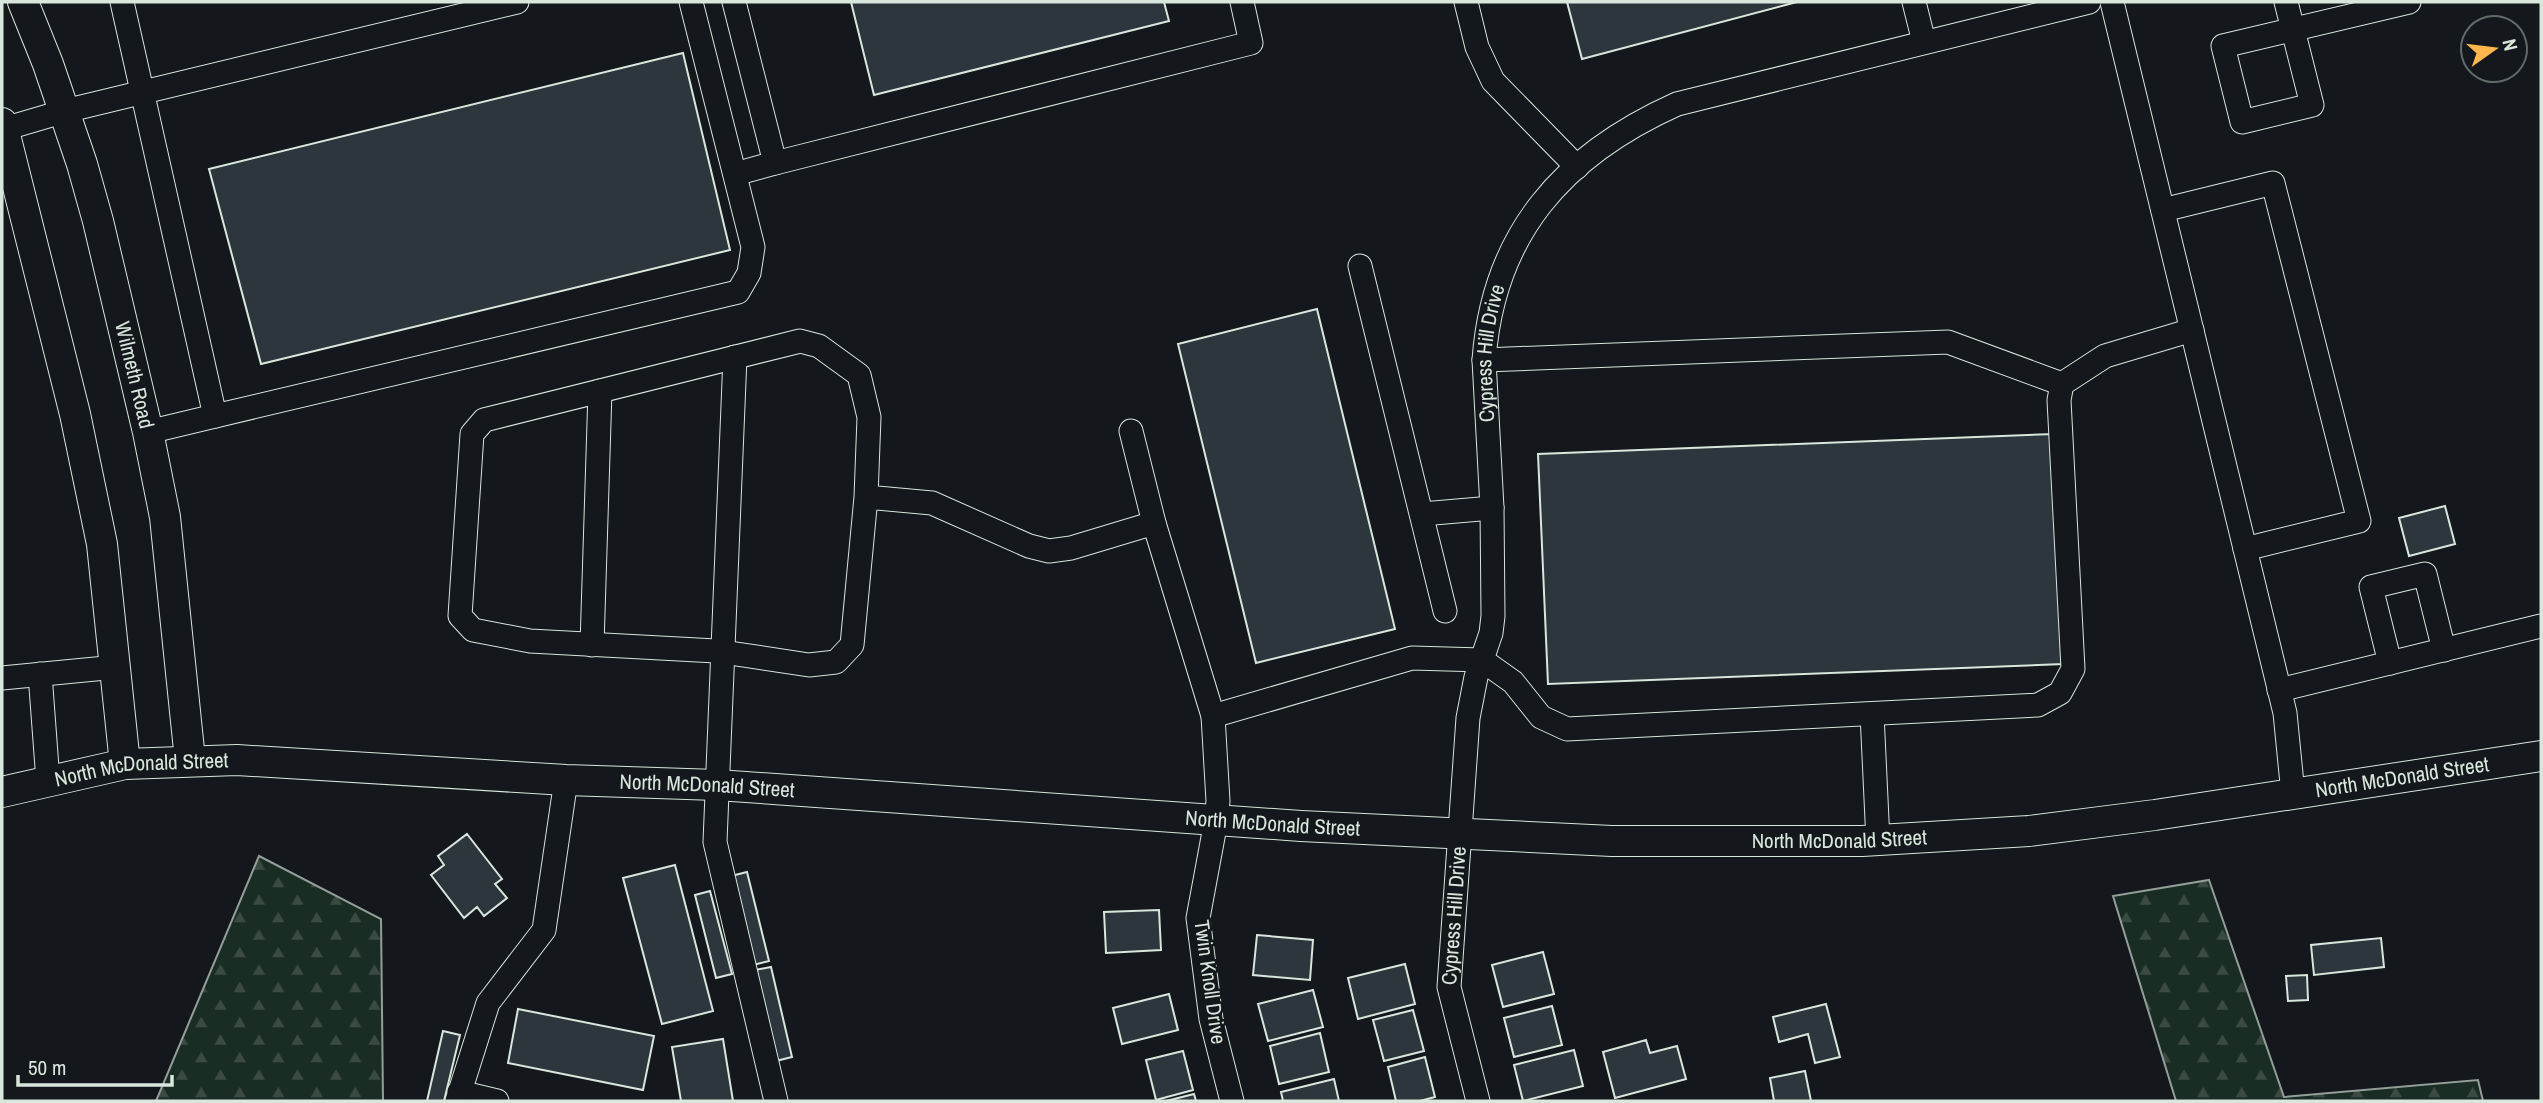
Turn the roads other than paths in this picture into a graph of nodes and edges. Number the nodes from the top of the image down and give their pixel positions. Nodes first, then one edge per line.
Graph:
1 (23, 2) edge
2 (122, 2) edge
3 (517, 2) edge
4 (691, 2) edge
5 (734, 2) edge
6 (1242, 2) edge
7 (1466, 2) edge
8 (1914, 2) edge
9 (2089, 2) edge
10 (2112, 2) edge
11 (2286, 2) edge
12 (2409, 2) edge
13 (2293, 29) junction
14 (1924, 42) junction
15 (142, 92) junction
16 (65, 111) junction
17 (3, 126) edge
18 (775, 163) junction
19 (1577, 167) junction
20 (735, 174) junction
21 (2163, 210) junction
22 (1360, 266) dead end
23 (2192, 330) junction
24 (736, 357) junction
25 (1484, 360) junction
26 (2062, 384) junction
27 (600, 391) junction
28 (215, 416) junction
29 (1130, 431) dead end
30 (148, 432) junction
31 (866, 497) junction
32 (1492, 509) junction
33 (1422, 514) junction
34 (1154, 523) junction
35 (2245, 549) junction
36 (1445, 611) dead end
37 (2541, 626) edge
38 (592, 645) junction
39 (2444, 650) junction
40 (723, 652) junction
41 (1482, 660) junction
42 (2390, 663) junction
43 (116, 667) junction
44 (40, 674) junction
45 (2, 678) edge
46 (2279, 691) junction
47 (1872, 714) junction
48 (1213, 716) junction
49 (2541, 756) edge
50 (190, 760) junction
51 (125, 764) junction
52 (566, 780) junction
53 (48, 781) junction
54 (717, 785) junction
55 (2, 792) edge
56 (2293, 794) junction
57 (1216, 821) junction
58 (1461, 833) junction
59 (1878, 841) junction
60 (458, 1096) edge
61 (497, 1101) edge
62 (776, 1101) edge
63 (1232, 1101) edge
64 (1478, 1101) edge

1 - 16 main road, Wilmeth Road
2 - 15 street
3 - 15 street
4 - 20 street
5 - 18 street
6 - 18 street
7 - 19 street
8 - 14 street
9 - 14 street, Cypress Hill Drive
10 - 21 street
11 - 13 street
12 - 13 street
13 - 13 street
14 - 19 street, Cypress Hill Drive
15 - 16 street
15 - 28 street
16 - 17 street
16 - 30 main road, Wilmeth Road
17 - 43 main road
18 - 20 street
19 - 25 street, Cypress Hill Drive
20 - 28 street
21 - 23 street
21 - 35 street
22 - 33 street
23 - 26 street
23 - 35 street
24 - 27 street
24 - 31 street
24 - 40 street
25 - 26 street
25 - 32 street, Cypress Hill Drive
26 - 47 street
27 - 38 street
27 - 38 street
28 - 30 street
29 - 34 street, Twin Knoll Drive
30 - 50 main road, Wilmeth Road
31 - 34 street
31 - 40 street
32 - 33 street
32 - 41 street, Cypress Hill Drive
33 - 36 street
34 - 48 street, Twin Knoll Drive
35 - 46 street
37 - 39 street
38 - 40 street
39 - 42 street
39 - 42 street
40 - 54 street
41 - 47 street
41 - 48 street
41 - 58 street, Cypress Hill Drive
42 - 46 street
43 - 44 street
43 - 51 main road
44 - 45 street
44 - 53 street
46 - 56 street
47 - 59 street
48 - 57 street, Twin Knoll Drive
49 - 56 main road, North McDonald Street
50 - 51 main road, North McDonald Street
50 - 52 main road, North McDonald Street
51 - 53 main road, North McDonald Street
52 - 54 main road, North McDonald Street
52 - 60 street
53 - 55 main road, North McDonald Street
54 - 57 main road, North McDonald Street
54 - 62 street
56 - 59 main road, North McDonald Street
57 - 58 main road, North McDonald Street
57 - 63 street, Twin Knoll Drive
58 - 59 main road, North McDonald Street
58 - 64 street, Cypress Hill Drive
60 - 61 street

